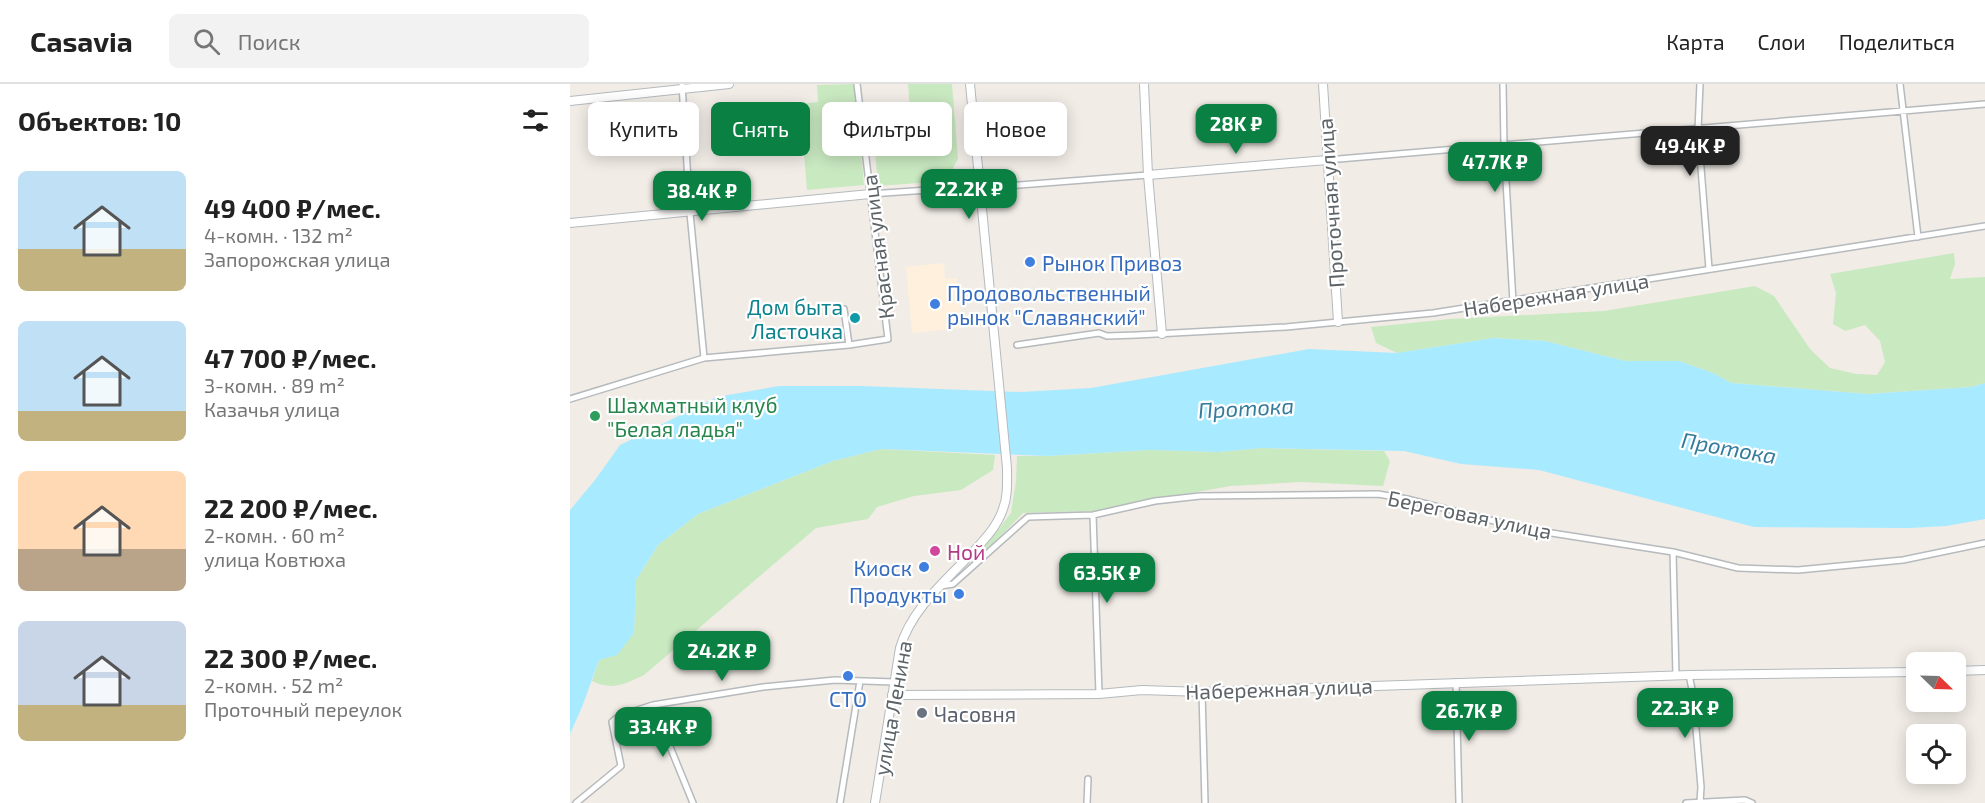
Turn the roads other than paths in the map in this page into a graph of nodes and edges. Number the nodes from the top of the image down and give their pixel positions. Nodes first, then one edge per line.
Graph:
1 (729, 84) edge
2 (856, 84) edge
3 (970, 84) edge
4 (1144, 84) edge
5 (1323, 84) edge
6 (1503, 84) edge
7 (1700, 84) edge
8 (1900, 84) edge
9 (682, 86) edge
10 (570, 101) edge
11 (1985, 104) edge
12 (1904, 111) junction
13 (1698, 130) junction
14 (1504, 146) junction
15 (1327, 160) junction
16 (1148, 175) junction
17 (995, 187) dead end
18 (969, 191) dead end
19 (870, 194) junction
20 (690, 213) junction
21 (570, 223) edge
22 (1985, 226) edge
23 (1918, 237) junction
24 (1708, 269) junction
25 (1513, 302) junction
26 (844, 309) dead end
27 (1338, 322) junction
28 (1162, 334) junction
29 (849, 345) junction
30 (1017, 345) dead end
31 (704, 358) junction
32 (570, 399) edge
33 (1093, 515) junction
34 (1985, 543) edge
35 (1673, 552) junction
36 (940, 587) junction
37 (1985, 670) edge
38 (1966, 671) edge
39 (1906, 672) edge
40 (1677, 675) junction
41 (1689, 675) junction
42 (860, 681) junction
43 (894, 682) junction
44 (1456, 682) junction
45 (1202, 692) junction
46 (1099, 694) junction
47 (892, 695) junction
48 (653, 705) junction
49 (1088, 779) dead end
50 (1700, 802) edge
51 (576, 803) edge
52 (693, 803) edge
53 (840, 803) edge
54 (875, 803) edge
55 (1087, 803) edge
56 (1204, 803) edge
57 (1460, 803) edge
58 (1686, 803) edge
59 (1752, 803) edge

1 - 9 street
2 - 19 street, Красная улица
3 - 36 street, улица Ленина
4 - 16 street
5 - 15 street, Проточная улица
6 - 14 street
7 - 13 street
8 - 12 street
9 - 10 street
9 - 20 street
11 - 12 street
12 - 13 street
12 - 23 street
13 - 14 street
13 - 24 street
14 - 15 street
14 - 25 street
15 - 16 street
15 - 27 street, Проточная улица
16 - 17 street
16 - 28 street
18 - 19 street
19 - 20 street
19 - 29 street, Красная улица
20 - 21 street
20 - 31 street
22 - 23 street, Набережная улица
23 - 24 street, Набережная улица
24 - 25 street, Набережная улица
25 - 27 street, Набережная улица
26 - 29 street
27 - 28 street, Набережная улица
28 - 30 street, Набережная улица
29 - 31 street
31 - 32 street
33 - 35 street, Береговая улица
33 - 36 street, Береговая улица
33 - 46 street
34 - 35 street, Береговая улица
35 - 40 street
36 - 43 street, улица Ленина
37 - 38 street
39 - 41 street, Набережная улица
40 - 41 street, Набережная улица
40 - 44 street, Набережная улица
41 - 50 street
42 - 43 street
42 - 48 street
42 - 53 street
43 - 47 street, улица Ленина
44 - 45 street, Набережная улица
44 - 57 street
45 - 46 street, Набережная улица
45 - 56 street
46 - 47 street, Набережная улица
47 - 54 street, улица Ленина
48 - 51 street
48 - 52 street
49 - 55 street
50 - 58 street
50 - 59 street

